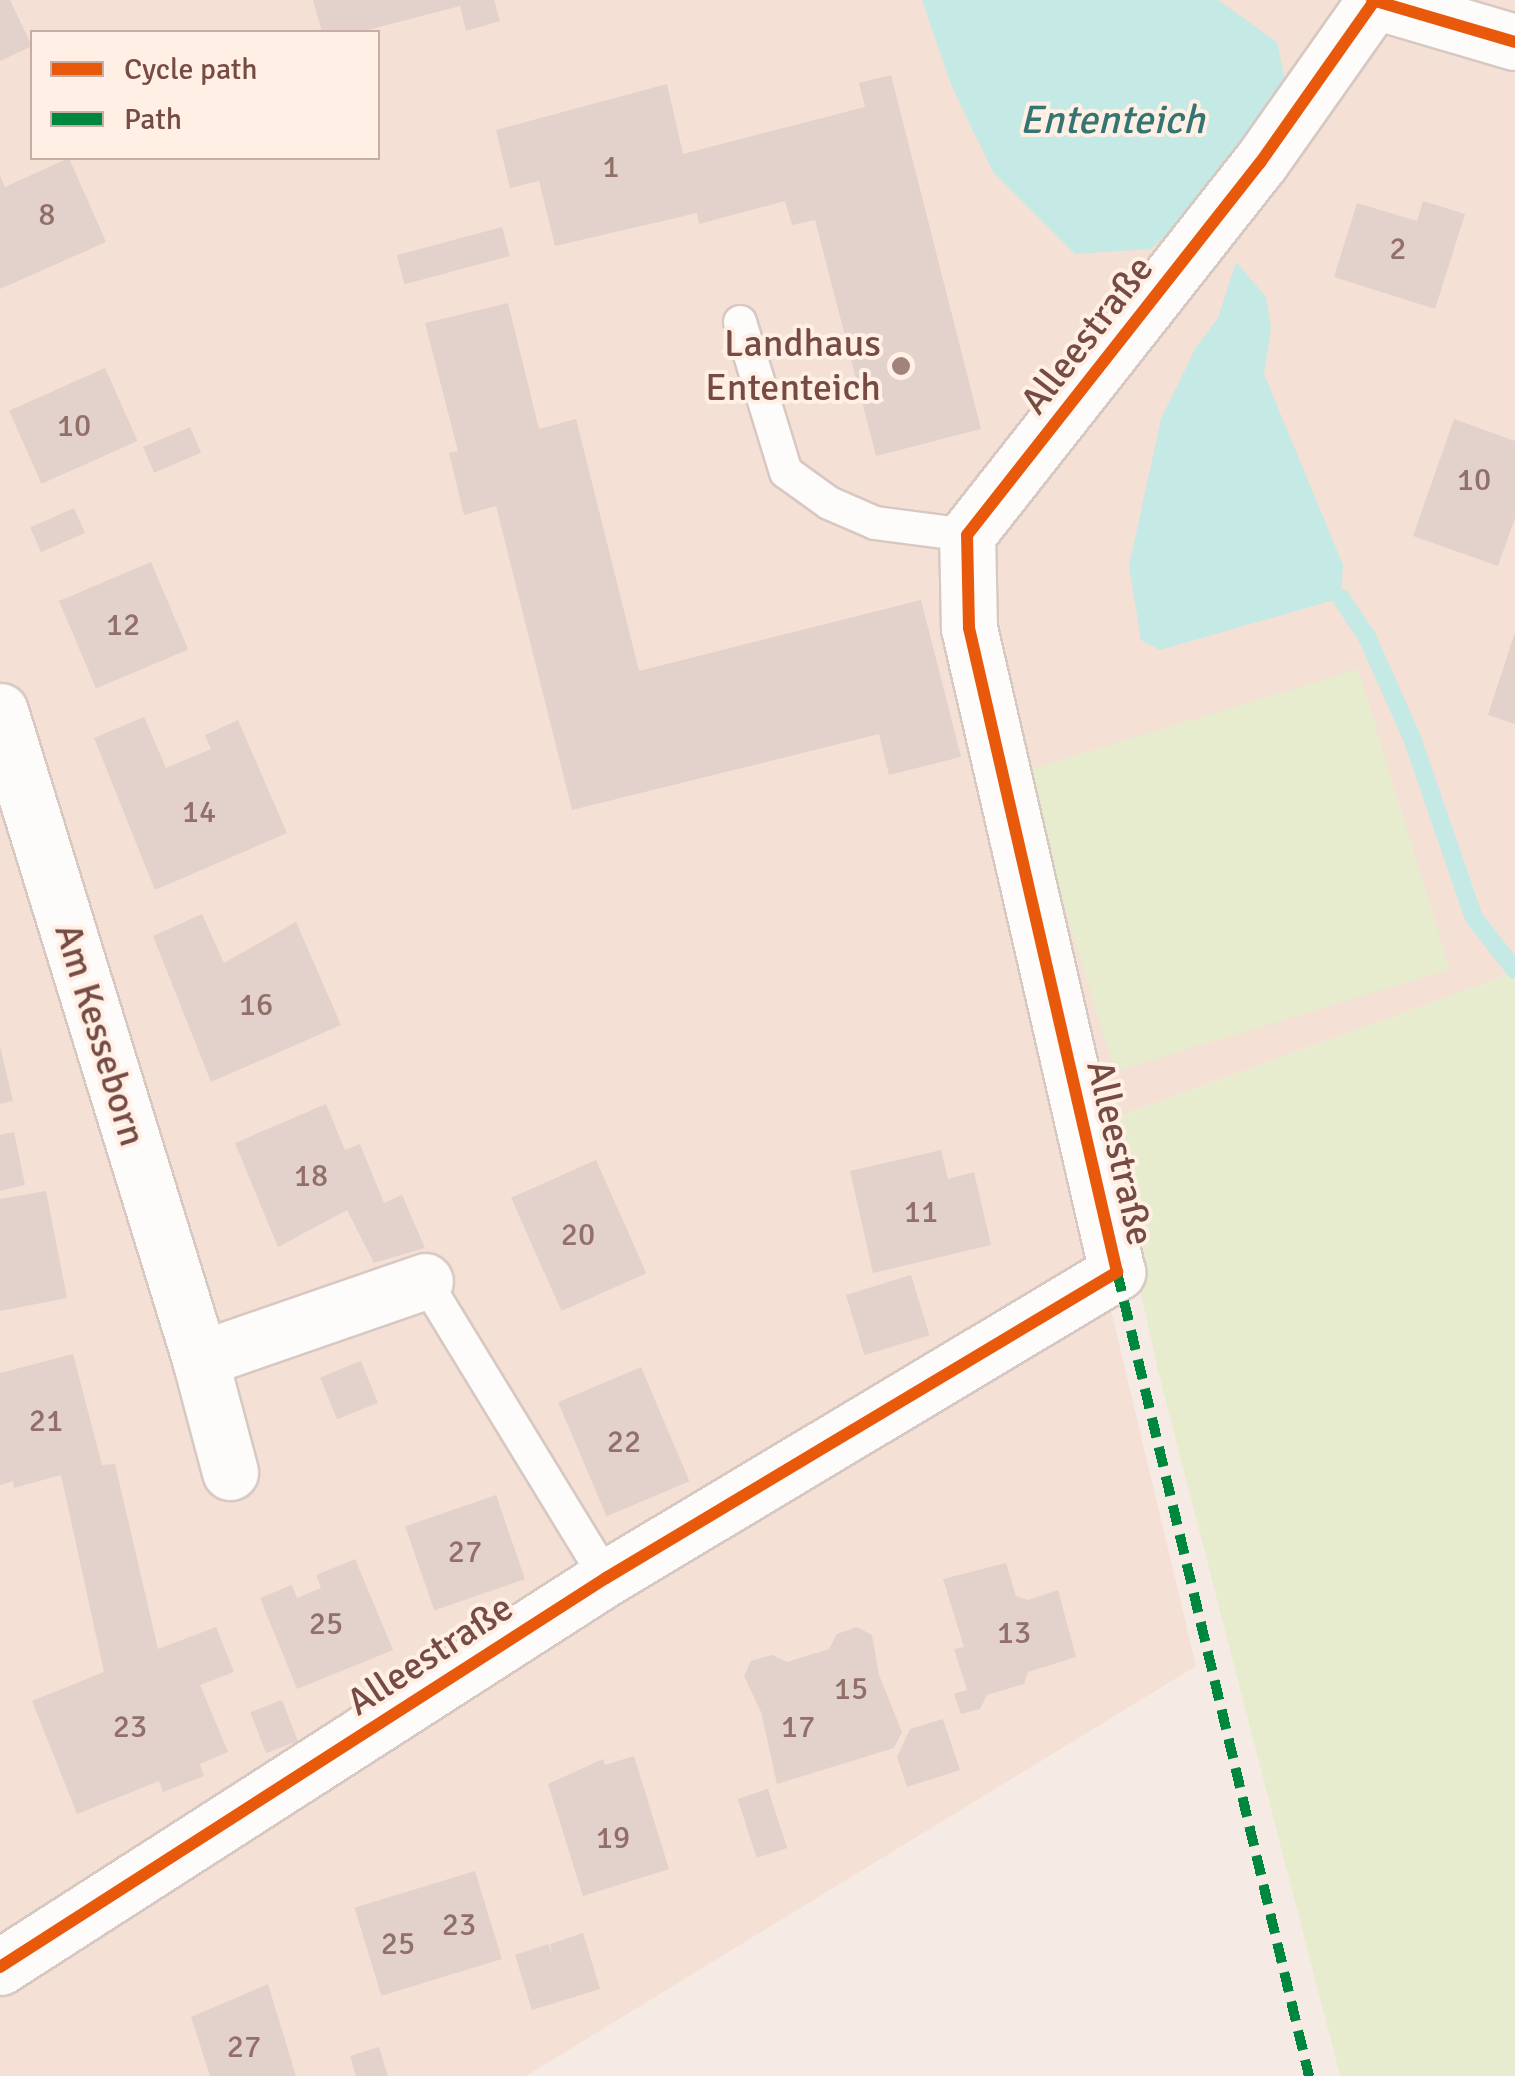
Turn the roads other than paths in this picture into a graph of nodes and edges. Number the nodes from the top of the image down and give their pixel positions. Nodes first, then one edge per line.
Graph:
1 (1374, 0) edge
2 (1515, 42) edge
3 (740, 322) dead end
4 (967, 535) junction
5 (0, 711) edge
6 (424, 1281) joint
7 (200, 1359) junction
8 (230, 1472) dead end
9 (606, 1578) junction
10 (0, 1967) edge

1 - 2 street
1 - 4 street, Alleestraße
3 - 4 lane
4 - 9 street, Alleestraße
5 - 7 street, Am Kesseborn
6 - 7 street
6 - 9 lane
7 - 8 street, Am Kesseborn
9 - 10 street, Alleestraße

